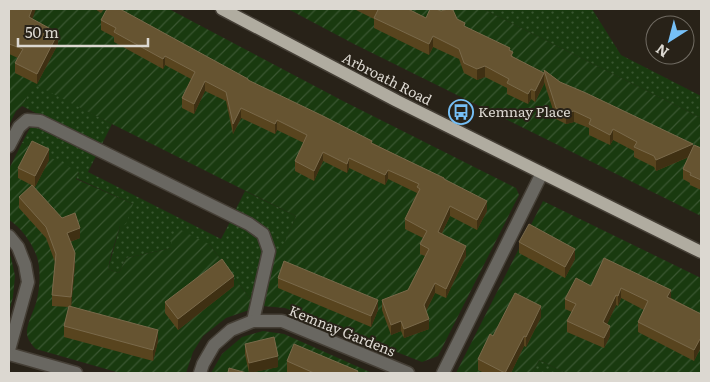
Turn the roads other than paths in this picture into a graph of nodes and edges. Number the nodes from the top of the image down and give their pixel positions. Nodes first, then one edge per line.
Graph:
1 (222, 9) edge
2 (9, 146) edge
3 (542, 173) junction
4 (9, 236) edge
5 (701, 252) edge
6 (253, 321) junction
7 (9, 352) edge
8 (76, 373) edge
9 (200, 373) edge
10 (408, 373) edge
11 (443, 373) edge

1 - 3 main road, Arbroath Road
2 - 6 street
3 - 5 main road, Arbroath Road
3 - 11 street
4 - 7 street
6 - 9 street, Kemnay Gardens
6 - 10 street, Kemnay Gardens
7 - 8 street

